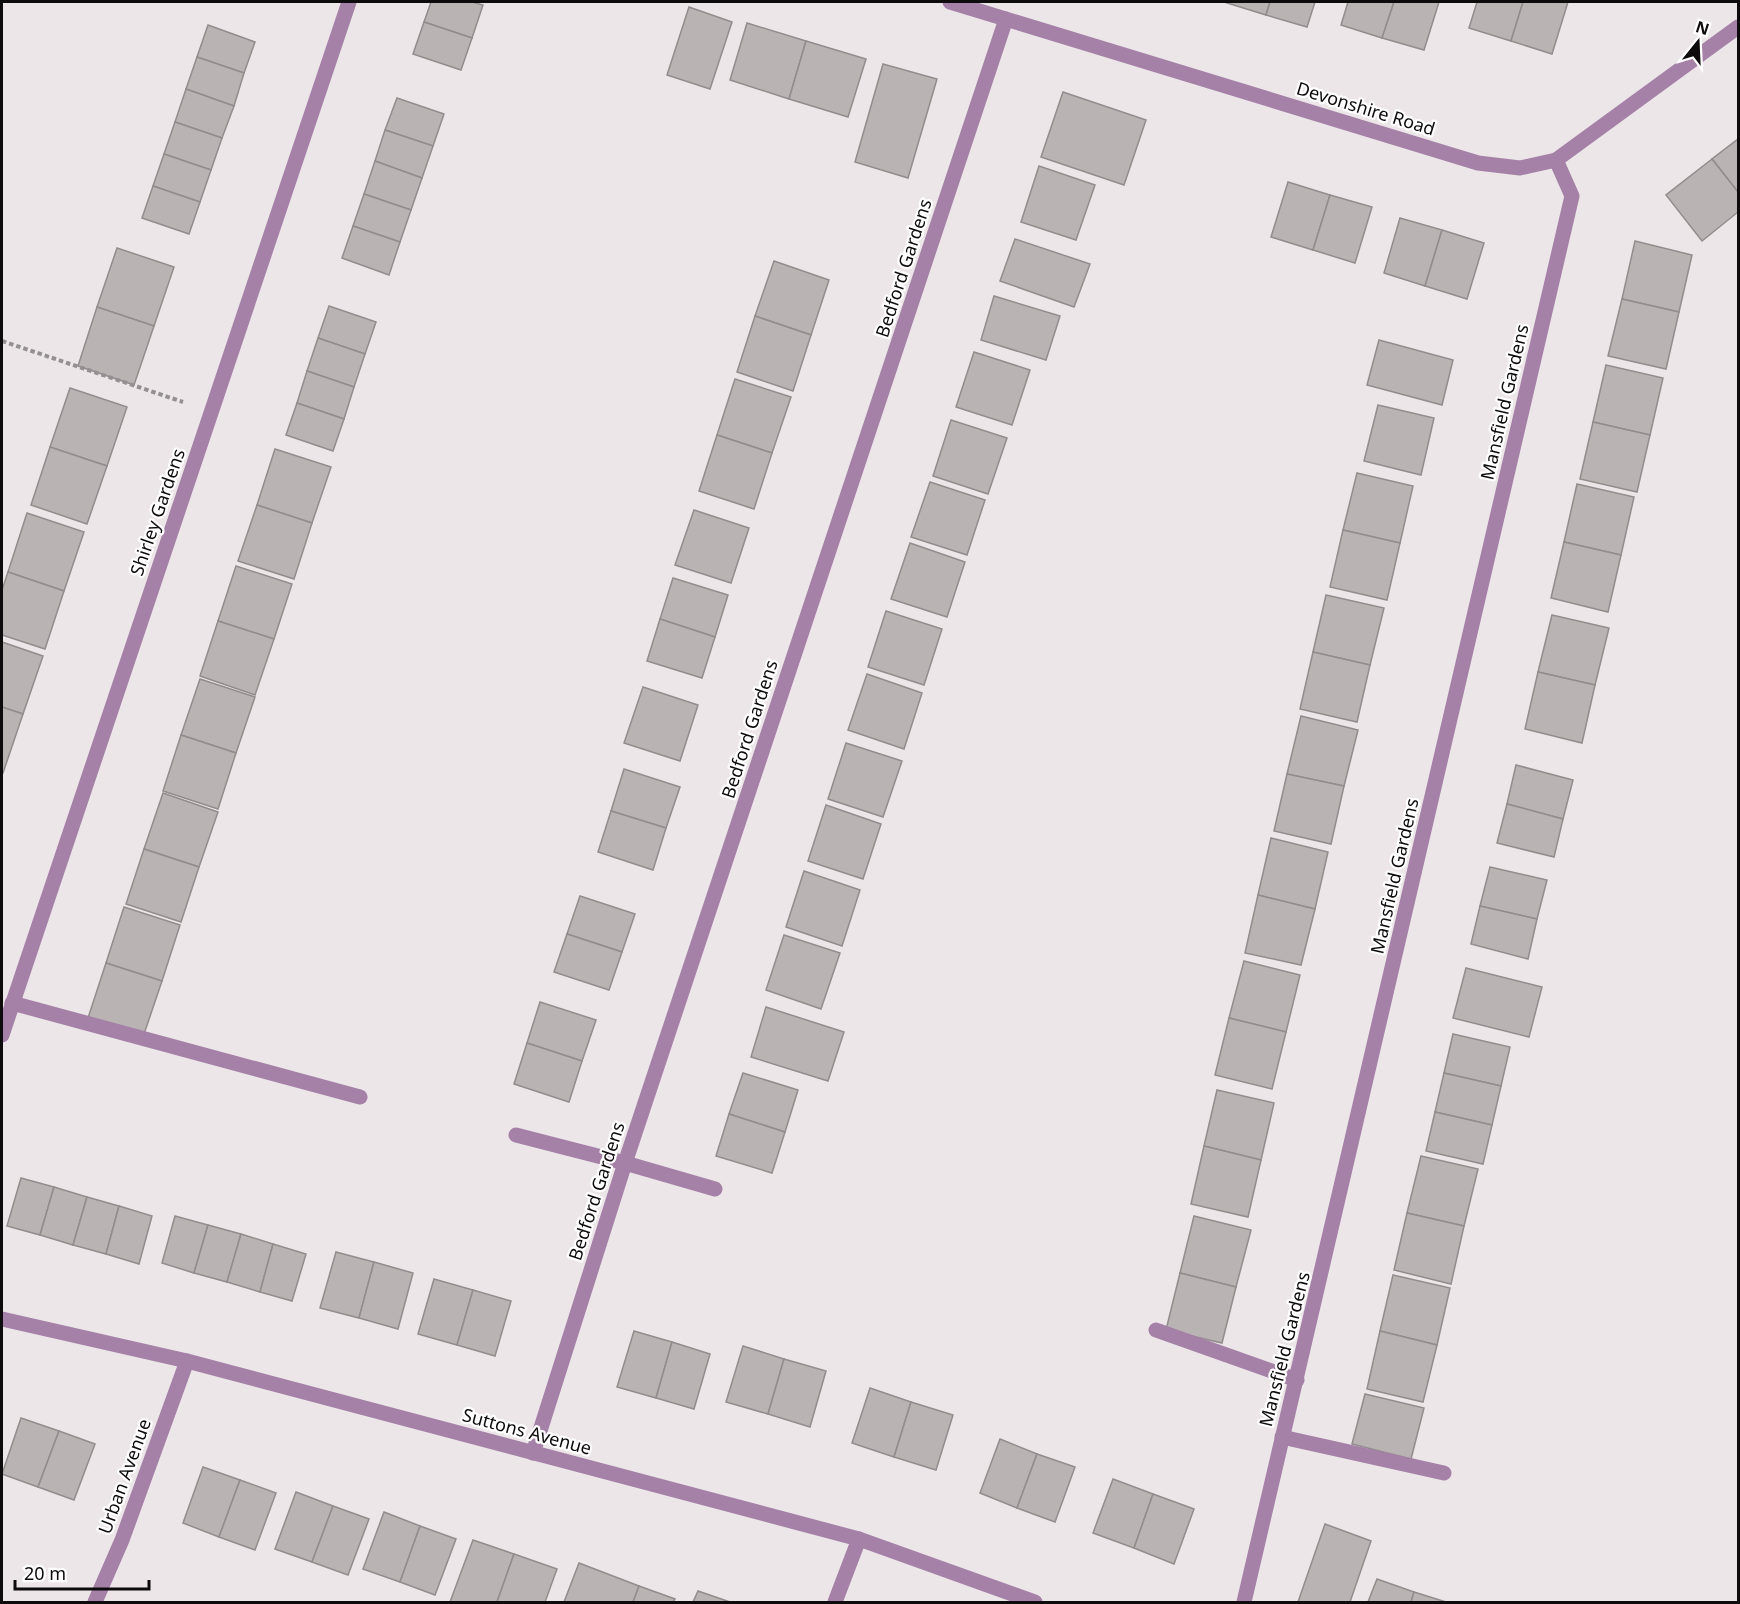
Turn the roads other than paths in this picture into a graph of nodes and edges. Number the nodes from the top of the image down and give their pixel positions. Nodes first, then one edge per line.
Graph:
1 (349, 2) edge
2 (950, 2) edge
3 (1006, 19) junction
4 (1738, 27) edge
5 (1556, 160) junction
6 (12, 1003) junction
7 (2, 1035) edge
8 (360, 1097) dead end
9 (516, 1135) dead end
10 (626, 1163) junction
11 (715, 1189) dead end
12 (2, 1319) edge
13 (1156, 1330) dead end
14 (187, 1361) junction
15 (1297, 1380) junction
16 (1282, 1437) junction
17 (533, 1453) junction
18 (1444, 1473) dead end
19 (859, 1539) junction
20 (95, 1602) edge
21 (835, 1602) edge
22 (1035, 1602) edge
23 (1244, 1602) edge

1 - 6 street, Shirley Gardens
2 - 3 street, Devonshire Road
3 - 5 street, Devonshire Road
3 - 10 street, Bedford Gardens
4 - 5 street, Devonshire Road
5 - 15 street, Mansfield Gardens
6 - 7 street, Shirley Gardens
6 - 8 street
9 - 10 street
10 - 11 street
10 - 17 street, Bedford Gardens
12 - 14 street, Suttons Avenue
13 - 15 street
14 - 17 street, Suttons Avenue
14 - 20 street, Urban Avenue
15 - 16 street, Mansfield Gardens
16 - 18 street
16 - 23 street, Mansfield Gardens
17 - 19 street, Suttons Avenue
19 - 21 street
19 - 22 street, Suttons Avenue

